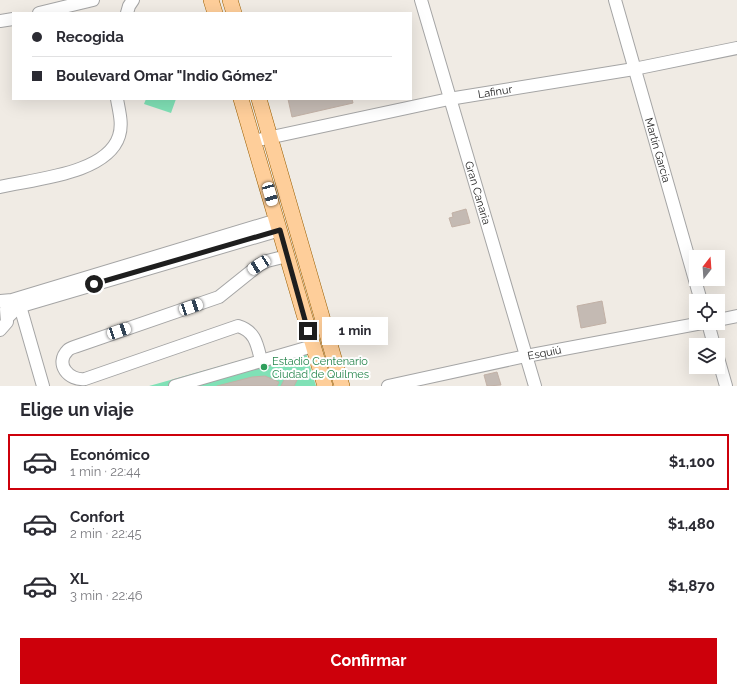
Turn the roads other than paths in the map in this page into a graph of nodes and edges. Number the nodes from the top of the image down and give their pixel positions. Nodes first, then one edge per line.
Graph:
1 (93, 0) edge
2 (211, 0) edge
3 (230, 0) edge
4 (421, 0) edge
5 (614, 0) edge
6 (42, 12) edge
7 (215, 12) edge
8 (234, 12) edge
9 (12, 19) edge
10 (0, 21) edge
11 (737, 48) edge
12 (634, 69) junction
13 (117, 100) edge
14 (241, 100) edge
15 (260, 100) edge
16 (449, 100) junction
17 (271, 137) junction
18 (254, 141) junction
19 (0, 187) edge
20 (279, 225) junction
21 (287, 256) junction
22 (699, 294) edge
23 (0, 302) edge
24 (18, 302) junction
25 (737, 316) edge
26 (8, 317) junction
27 (725, 319) edge
28 (689, 325) edge
29 (0, 330) edge
30 (312, 346) junction
31 (526, 356) junction
32 (261, 360) junction
33 (723, 374) edge
34 (43, 386) edge
35 (175, 386) edge
36 (325, 386) edge
37 (342, 386) edge
38 (388, 386) edge
39 (535, 386) edge
40 (726, 386) edge

1 - 6 street
2 - 7 main road
3 - 8 main road
4 - 16 street, Gran Canaria
5 - 12 street, Martín García
9 - 10 street
11 - 12 street, Lafinur
12 - 16 street, Lafinur
12 - 22 street, Martín García
13 - 19 street
14 - 18 main road
15 - 17 main road
16 - 17 street, Lafinur
16 - 31 street, Gran Canaria
17 - 18 street, Lafinur
17 - 37 main road
18 - 20 main road
20 - 21 main road
20 - 24 street
21 - 30 main road
21 - 32 street
23 - 24 street
23 - 26 street
24 - 26 street
24 - 34 street
25 - 27 street
26 - 29 street
28 - 31 street, Esquiú
30 - 32 street
30 - 36 main road
31 - 38 street, Esquiú
31 - 39 street, Gran Canaria
32 - 35 street
33 - 40 street

